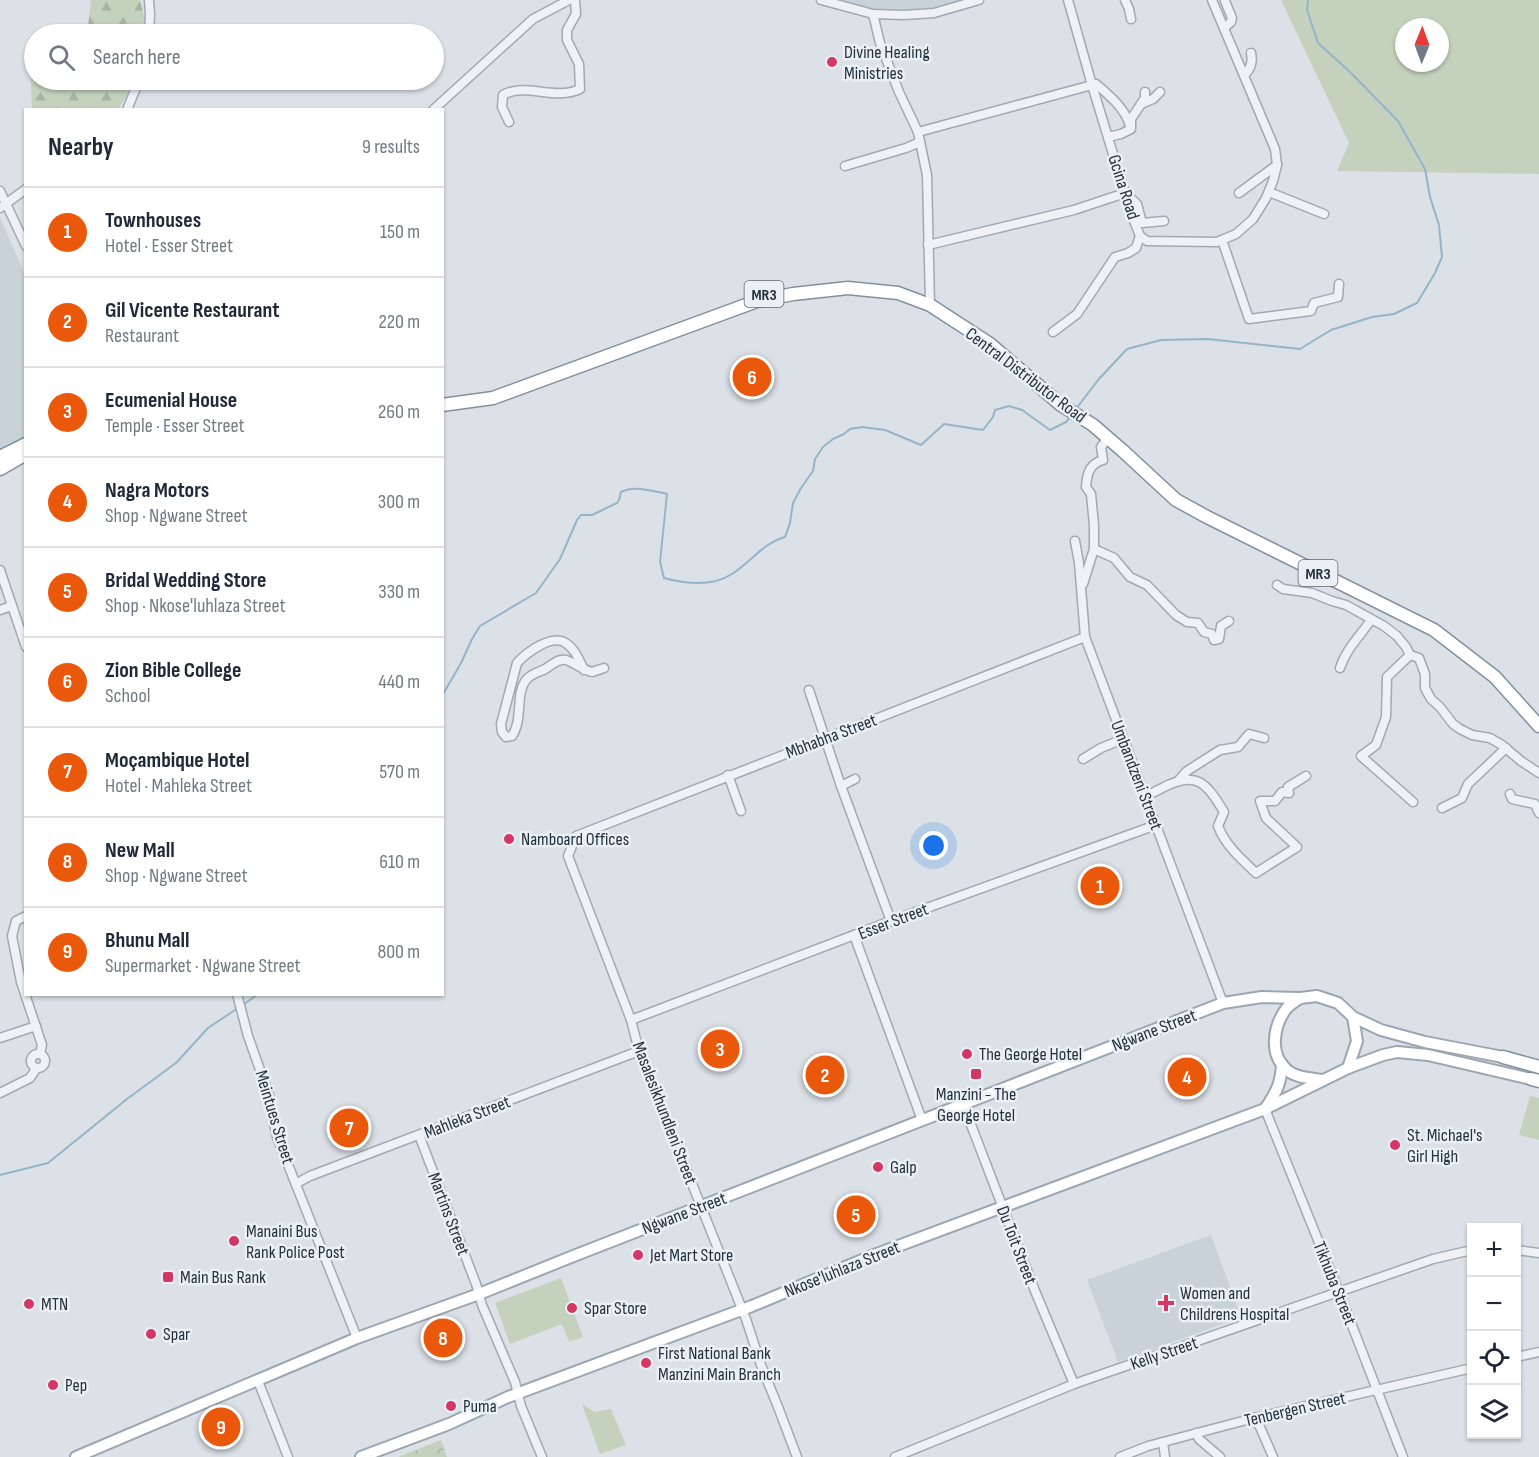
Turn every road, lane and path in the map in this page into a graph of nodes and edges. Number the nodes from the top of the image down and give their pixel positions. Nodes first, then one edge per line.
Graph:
1 (148, 0) edge
2 (569, 0) edge
3 (575, 0) edge
4 (821, 0) edge
5 (979, 0) edge
6 (1068, 0) edge
7 (1125, 0) edge
8 (1212, 0) edge
9 (1225, 1) edge
10 (873, 15) junction
11 (1131, 19) dead end
12 (150, 24) edge
13 (1224, 28) junction
14 (1251, 53) dead end
15 (1244, 75) junction
16 (1094, 84) junction
17 (135, 90) edge
18 (1145, 92) dead end
19 (1160, 92) dead end
20 (1140, 104) junction
21 (128, 108) edge
22 (435, 108) edge
23 (509, 122) dead end
24 (1131, 129) junction
25 (918, 132) junction
26 (1108, 137) junction
27 (920, 142) junction
28 (1277, 165) junction
29 (845, 166) dead end
30 (24, 190) edge
31 (0, 191) edge
32 (1269, 192) junction
33 (1125, 193) junction
34 (1239, 193) dead end
35 (3, 206) edge
36 (1324, 214) dead end
37 (1164, 221) dead end
38 (1140, 236) junction
39 (1222, 240) junction
40 (24, 243) edge
41 (928, 245) junction
42 (1339, 284) dead end
43 (930, 301) junction
44 (1053, 332) dead end
45 (444, 398) edge
46 (444, 405) edge
47 (1094, 422) junction
48 (1108, 438) junction
49 (24, 445) edge
50 (24, 455) edge
51 (0, 457) edge
52 (0, 469) edge
53 (1075, 542) dead end
54 (1094, 549) junction
55 (0, 570) edge
56 (1278, 585) dead end
57 (1081, 589) junction
58 (12, 606) junction
59 (0, 610) edge
60 (1371, 620) junction
61 (1229, 621) dead end
62 (1085, 637) junction
63 (24, 641) edge
64 (1410, 656) junction
65 (604, 668) dead end
66 (1340, 668) dead end
67 (584, 670) junction
68 (809, 690) dead end
69 (1539, 713) edge
70 (1539, 726) edge
71 (1264, 738) dead end
72 (825, 739) junction
73 (1124, 739) junction
74 (1506, 748) junction
75 (1083, 759) dead end
76 (1539, 773) edge
77 (728, 775) junction
78 (1306, 777) dead end
79 (855, 779) dead end
80 (1177, 782) junction
81 (841, 786) junction
82 (1144, 793) junction
83 (1510, 794) dead end
84 (1413, 802) dead end
85 (1442, 808) dead end
86 (741, 812) dead end
87 (1539, 813) edge
88 (1156, 825) junction
89 (576, 836) joint
90 (24, 917) edge
91 (891, 921) junction
92 (854, 935) junction
93 (24, 991) edge
94 (26, 996) edge
95 (238, 996) edge
96 (1300, 998) junction
97 (1223, 1004) junction
98 (1353, 1017) junction
99 (631, 1020) junction
100 (36, 1026) junction
101 (0, 1038) edge
102 (639, 1051) junction
103 (1503, 1057) junction
104 (1539, 1059) edge
105 (1282, 1064) junction
106 (1539, 1067) edge
107 (1348, 1068) junction
108 (1323, 1080) junction
109 (1536, 1080) edge
110 (0, 1093) edge
111 (963, 1104) junction
112 (1265, 1109) junction
113 (922, 1120) junction
114 (419, 1135) junction
115 (297, 1183) junction
116 (701, 1206) junction
117 (1002, 1207) junction
118 (1521, 1251) edge
119 (1467, 1252) edge
120 (1539, 1253) edge
121 (1339, 1292) junction
122 (479, 1293) junction
123 (742, 1309) junction
124 (357, 1338) junction
125 (1539, 1352) edge
126 (1521, 1356) edge
127 (1467, 1369) edge
128 (258, 1381) junction
129 (1074, 1384) junction
130 (1376, 1391) junction
131 (518, 1394) junction
132 (1254, 1418) junction
133 (1196, 1433) junction
134 (1163, 1442) junction
135 (76, 1457) edge
136 (288, 1457) edge
137 (362, 1457) edge
138 (543, 1457) edge
139 (797, 1457) edge
140 (894, 1457) edge
141 (1120, 1457) edge
142 (1165, 1457) edge
143 (1220, 1457) edge
144 (1273, 1457) edge
145 (1403, 1457) edge

1 - 12 street
2 - 22 street
3 - 23 street
4 - 10 street
5 - 10 street
6 - 16 street, Gcina Road
7 - 11 street
8 - 13 street
9 - 13 street
10 - 25 street
13 - 15 street
14 - 15 street
15 - 28 street
16 - 24 street
16 - 25 street
16 - 26 street, Gcina Road
17 - 21 street
18 - 20 street
19 - 20 street
20 - 24 street
24 - 26 street
25 - 27 street
26 - 33 street, Gcina Road
27 - 29 street
27 - 41 street
28 - 32 street, Gcina Road
28 - 34 street
30 - 35 street
31 - 35 street
32 - 36 street
32 - 39 street, Gcina Road
33 - 37 street
33 - 38 street, Gcina Road
33 - 41 street
35 - 40 street
38 - 39 street, Gcina Road
38 - 44 street
39 - 42 street
41 - 43 street
43 - 45 highway, Central Distributor Road / MR3
43 - 46 highway, Central Distributor Road / MR3
43 - 47 highway, Central Distributor Road / MR3
47 - 48 highway, Central Distributor Road / MR3
47 - 69 highway, Central Distributor Road / MR3
48 - 54 street
48 - 70 highway, Central Distributor Road / MR3
49 - 51 highway
50 - 52 highway
53 - 57 street, Umbandzeni Street
54 - 57 street
54 - 61 street
55 - 58 street
56 - 60 street
57 - 62 street, Umbandzeni Street
58 - 59 street
58 - 63 street
60 - 64 street
60 - 66 street
62 - 72 street, Mbhabha Street
62 - 73 street, Umbandzeni Street
64 - 74 street
64 - 84 street
65 - 67 street
67 - 67 street
68 - 72 street
71 - 80 street
72 - 77 street, Mbhabha Street
72 - 81 street
73 - 75 street
73 - 82 street, Umbandzeni Street
74 - 76 street
74 - 85 street
77 - 86 street
77 - 89 street, Mbhabha Street
78 - 80 street
79 - 81 street
80 - 82 street
81 - 91 street
82 - 88 street, Umbandzeni Street
83 - 87 street
88 - 91 street, Esser Street
88 - 97 street, Umbandzeni Street
89 - 99 street, Masalesikhundleni Street
90 - 93 street
91 - 92 street, Esser Street
92 - 99 street, Esser Street
92 - 113 street
94 - 100 street
95 - 115 street, Meintues Street
96 - 97 main road, Ngwane Street
96 - 98 main road
96 - 105 main road
97 - 111 main road, Ngwane Street
98 - 103 main road
98 - 107 main road
99 - 102 street, Masalesikhundleni Street
100 - 101 street
100 - 110 street
102 - 114 street, Mahleka Street
102 - 116 street, Masalesikhundleni Street
103 - 104 highway
103 - 106 highway
105 - 108 main road
105 - 112 main road
107 - 108 main road
107 - 109 main road
108 - 112 main road, Nkose'luhlaza Street
111 - 113 main road, Ngwane Street
111 - 117 street, Du Toit Street
112 - 117 main road, Nkose'luhlaza Street
112 - 121 street, Tikhuba Street
113 - 116 main road, Ngwane Street
114 - 115 street, Mahleka Street
114 - 122 street, Martins Street
115 - 124 street, Meintues Street
116 - 122 main road, Ngwane Street
116 - 123 street, Masalesikhundleni Street
117 - 123 main road, Nkose'luhlaza Street
117 - 129 street, Du Toit Street
118 - 120 street
119 - 121 street, Kelly Street
121 - 129 street, Kelly Street
121 - 130 street, Tikhuba Street
122 - 124 main road, Ngwane Street
122 - 131 street, Martins Street
123 - 131 main road, Nkose'luhlaza Street
123 - 139 street, Masalesikhundleni Street
124 - 128 main road, Ngwane Street
125 - 126 street
127 - 130 street, Tenbergen Street
128 - 135 main road, Ngwane Street
128 - 136 street
129 - 140 street, Kelly Street
130 - 132 street, Tenbergen Street
130 - 145 street, Tikhuba Street
131 - 137 main road, Nkose'luhlaza Street
131 - 138 street
132 - 133 street, Tenbergen Street
132 - 144 street
133 - 134 street, Tenbergen Street
133 - 143 street
134 - 141 street, Tenbergen Street
134 - 142 street

